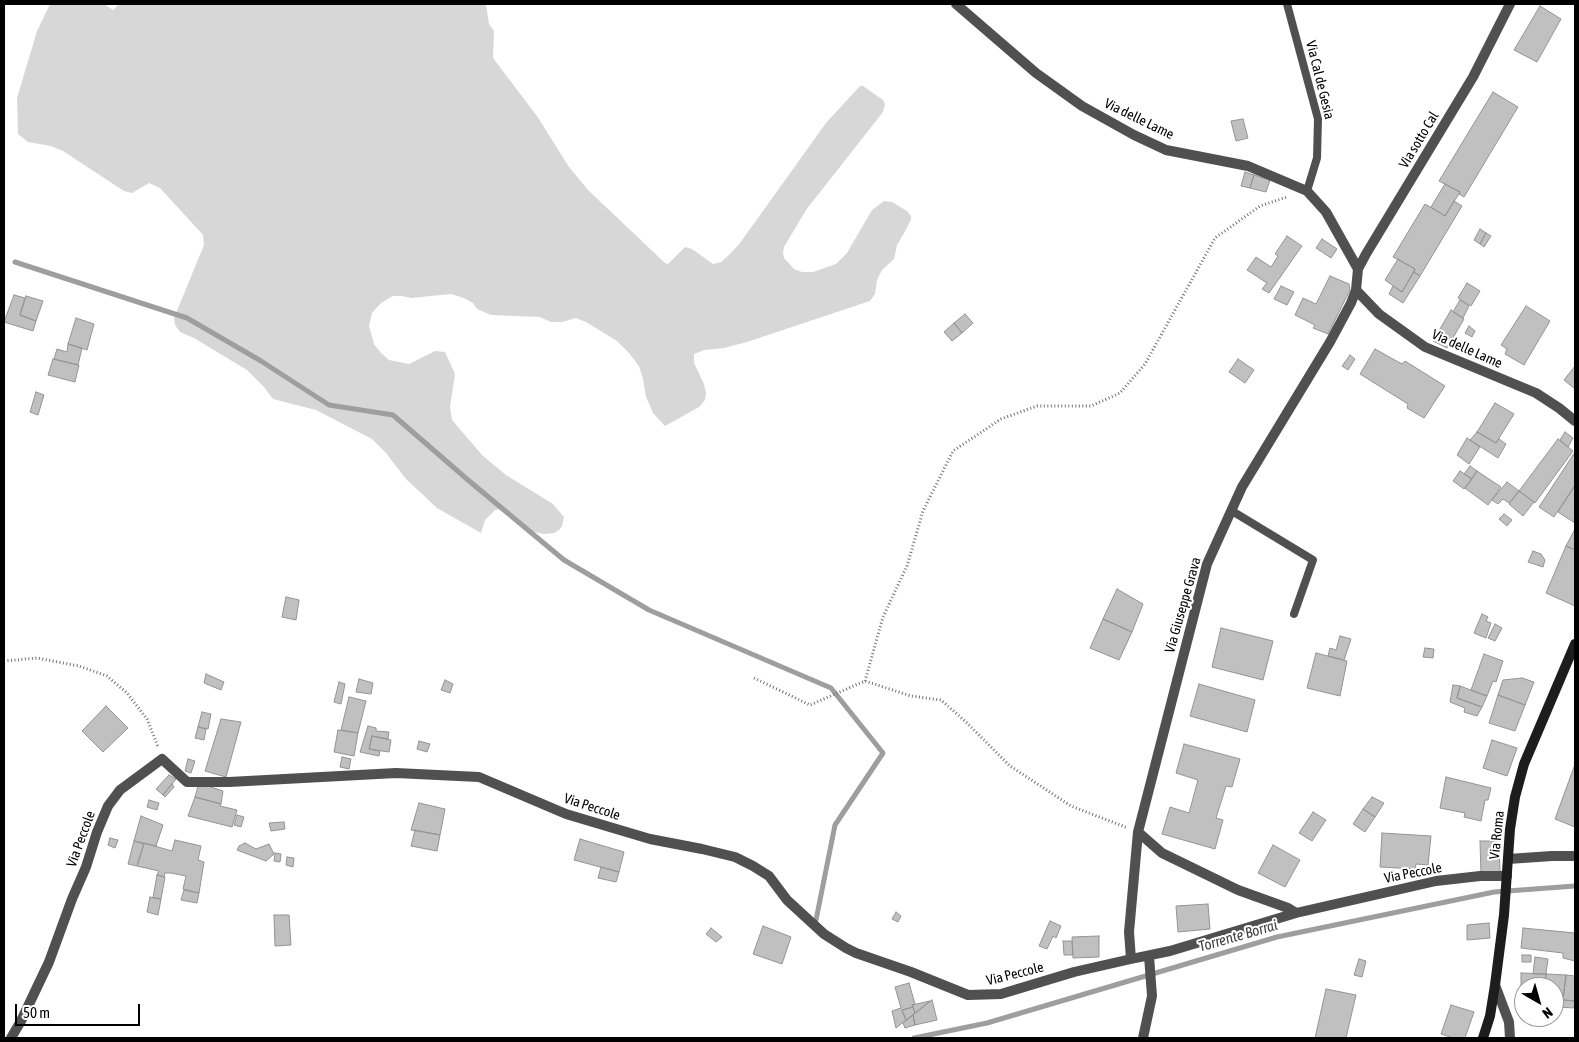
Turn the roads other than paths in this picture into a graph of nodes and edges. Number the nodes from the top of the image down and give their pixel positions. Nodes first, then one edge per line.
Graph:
1 (956, 4) edge
2 (1287, 4) edge
3 (1510, 4) edge
4 (1307, 191) junction
5 (1358, 270) junction
6 (1356, 290) junction
7 (1575, 421) edge
8 (1232, 511) junction
9 (1294, 614) dead end
10 (1575, 644) edge
11 (1138, 832) junction
12 (1575, 856) edge
13 (1508, 859) junction
14 (1507, 879) junction
15 (1296, 913) junction
16 (1149, 956) junction
17 (1131, 959) junction
18 (1495, 985) junction
19 (11, 1038) edge
20 (1143, 1038) edge
21 (1483, 1038) edge
22 (1510, 1038) edge

1 - 4 street, Via delle Lame
2 - 4 lane, Via Cal de Gesia
3 - 5 street, Via sotto Cal
4 - 5 street, Via delle Lame
5 - 6 street, Via sotto Cal
6 - 7 street, Via delle Lame
6 - 8 street, Via Giuseppe Grava
8 - 9 lane
8 - 11 street, Via Giuseppe Grava
10 - 13 main road, Via Roma
11 - 15 street
11 - 17 street, Via Giuseppe Grava
12 - 13 street
13 - 14 main road, Via Roma
14 - 15 street, Via Peccole
14 - 18 main road, Via Roma
15 - 16 street, Via Peccole
16 - 17 street, Via Peccole
16 - 20 street
17 - 19 street, Via Peccole
18 - 21 main road, Via Roma
18 - 22 street

